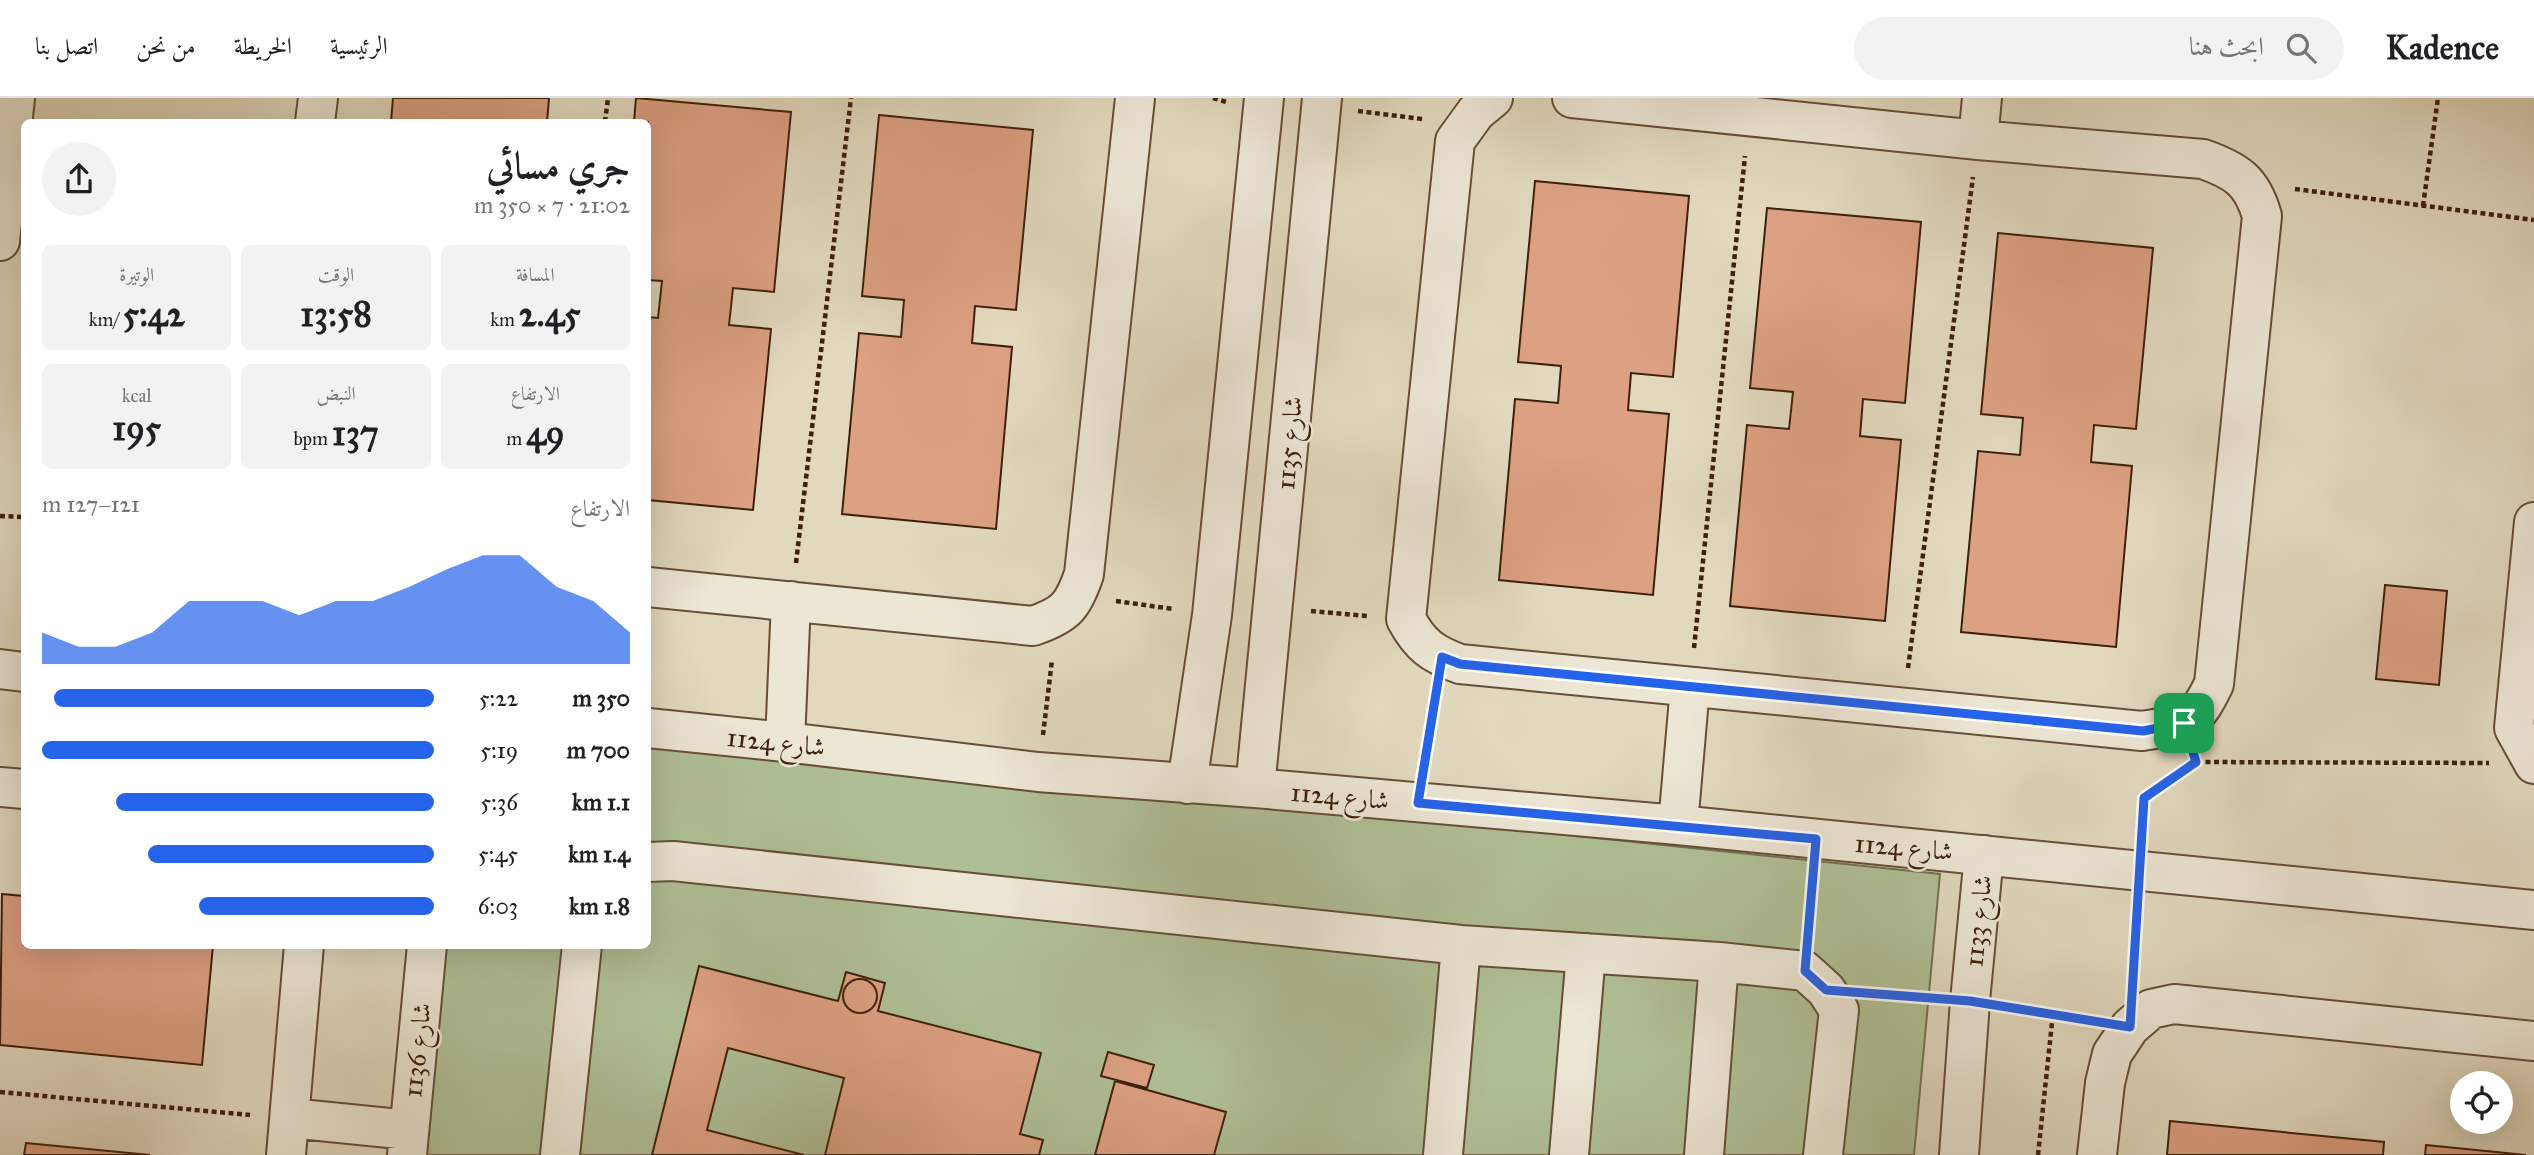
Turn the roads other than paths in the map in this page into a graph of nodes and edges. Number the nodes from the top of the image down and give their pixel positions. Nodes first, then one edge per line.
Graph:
1 (15, 98) edge
2 (318, 98) edge
3 (1135, 98) edge
4 (1264, 98) edge
5 (1322, 98) edge
6 (1493, 98) edge
7 (1572, 98) edge
8 (1982, 98) edge
9 (315, 119) edge
10 (1978, 140) junction
11 (0, 241) edge
12 (2534, 522) edge
13 (651, 587) edge
14 (791, 601) junction
15 (0, 669) edge
16 (21, 672) edge
17 (1690, 687) junction
18 (651, 729) edge
19 (785, 742) junction
20 (2533, 763) edge
21 (1186, 784) junction
22 (0, 787) edge
23 (1255, 788) junction
24 (21, 789) edge
25 (1678, 825) junction
26 (1984, 855) junction
27 (651, 862) edge
28 (2534, 910) edge
29 (1461, 945) junction
30 (304, 949) edge
31 (427, 949) edge
32 (582, 949) edge
33 (1586, 953) junction
34 (1719, 962) junction
35 (2534, 1041) edge
36 (288, 1137) edge
37 (408, 1143) edge
38 (560, 1155) edge
39 (1443, 1155) edge
40 (1569, 1155) edge
41 (1704, 1155) edge
42 (1823, 1155) edge
43 (1959, 1155) edge
44 (2097, 1155) edge

1 - 11 street
2 - 9 street
3 - 14 street
4 - 21 street
5 - 23 street, شارع 1135
6 - 17 street
7 - 10 street
8 - 10 street
10 - 17 street
12 - 20 street
13 - 14 street
14 - 19 street
15 - 16 street
17 - 25 street
18 - 19 street, شارع 1124
19 - 21 street, شارع 1124
21 - 23 street, شارع 1124
22 - 24 street
23 - 25 street, شارع 1124
25 - 26 street, شارع 1124
26 - 28 street, شارع 1124
26 - 43 street, شارع 1133
27 - 29 street
29 - 33 street
29 - 39 street
30 - 36 street
31 - 37 street, شارع 1136
32 - 38 street
33 - 34 street
33 - 40 street
34 - 41 street
34 - 42 street
35 - 44 street
36 - 37 street

